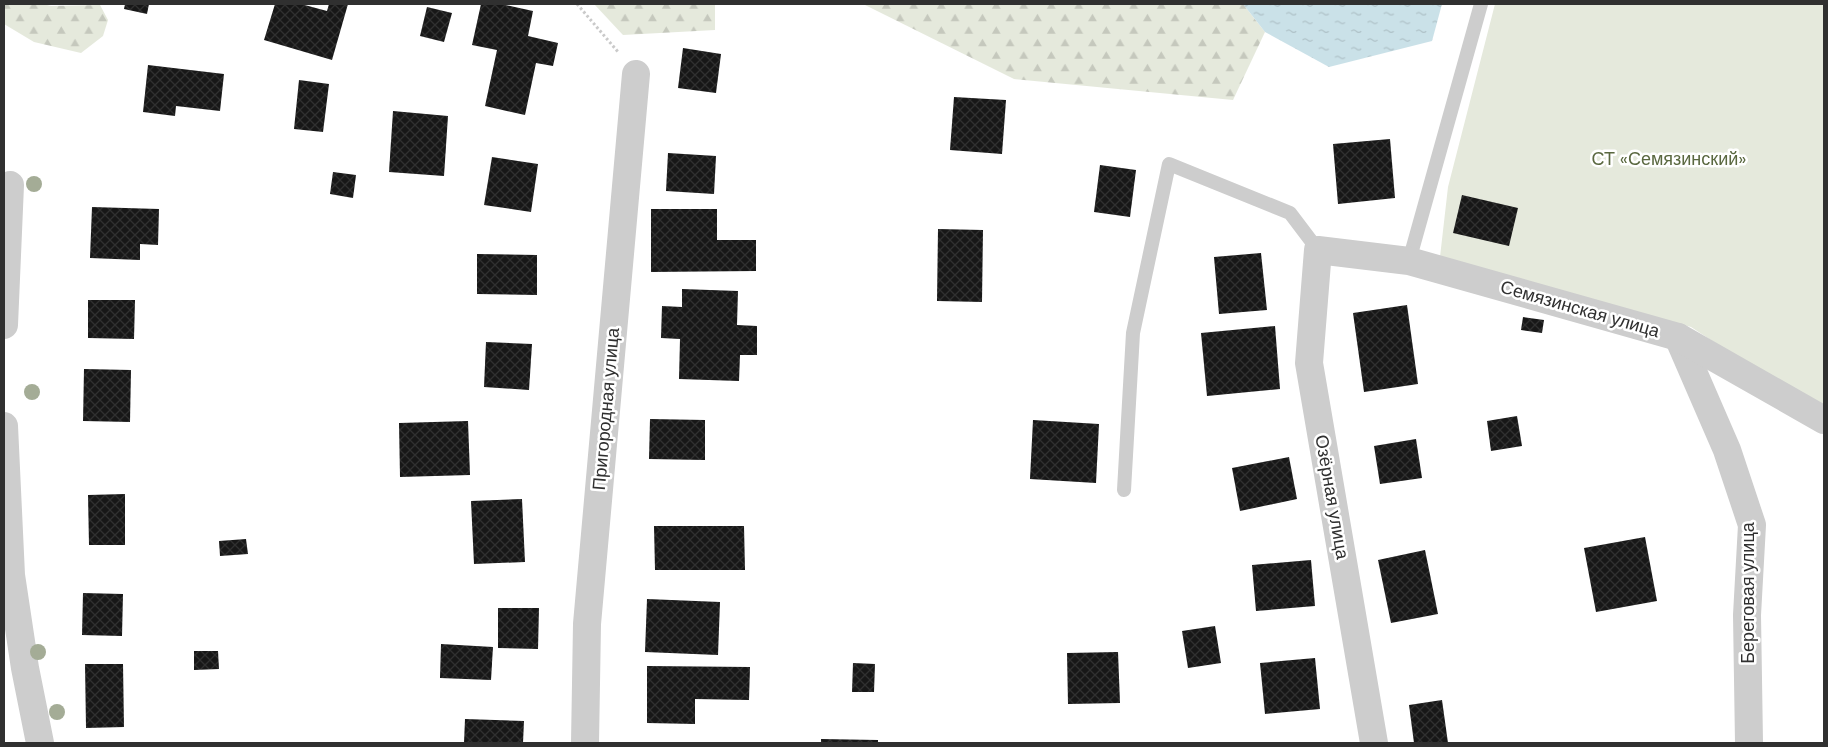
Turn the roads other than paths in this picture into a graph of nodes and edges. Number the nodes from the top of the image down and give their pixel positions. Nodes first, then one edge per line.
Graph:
1 (1480, 4) edge
2 (636, 74) road end
3 (10, 185) dead end
4 (1318, 250) junction
5 (1409, 261) junction
6 (4, 325) edge
7 (1678, 337) junction
8 (1824, 420) edge
9 (4, 426) edge
10 (1124, 490) dead end
11 (40, 743) edge
12 (585, 743) edge
13 (1374, 743) edge
14 (1749, 743) edge

1 - 5 lane
2 - 12 street, Пригородная улица
3 - 6 street
4 - 5 street, Семязинская улица
4 - 10 lane
4 - 13 street, Озёрная улица
5 - 7 street, Семязинская улица
7 - 8 street, Семязинская улица
7 - 14 street, Береговая улица
9 - 11 street

